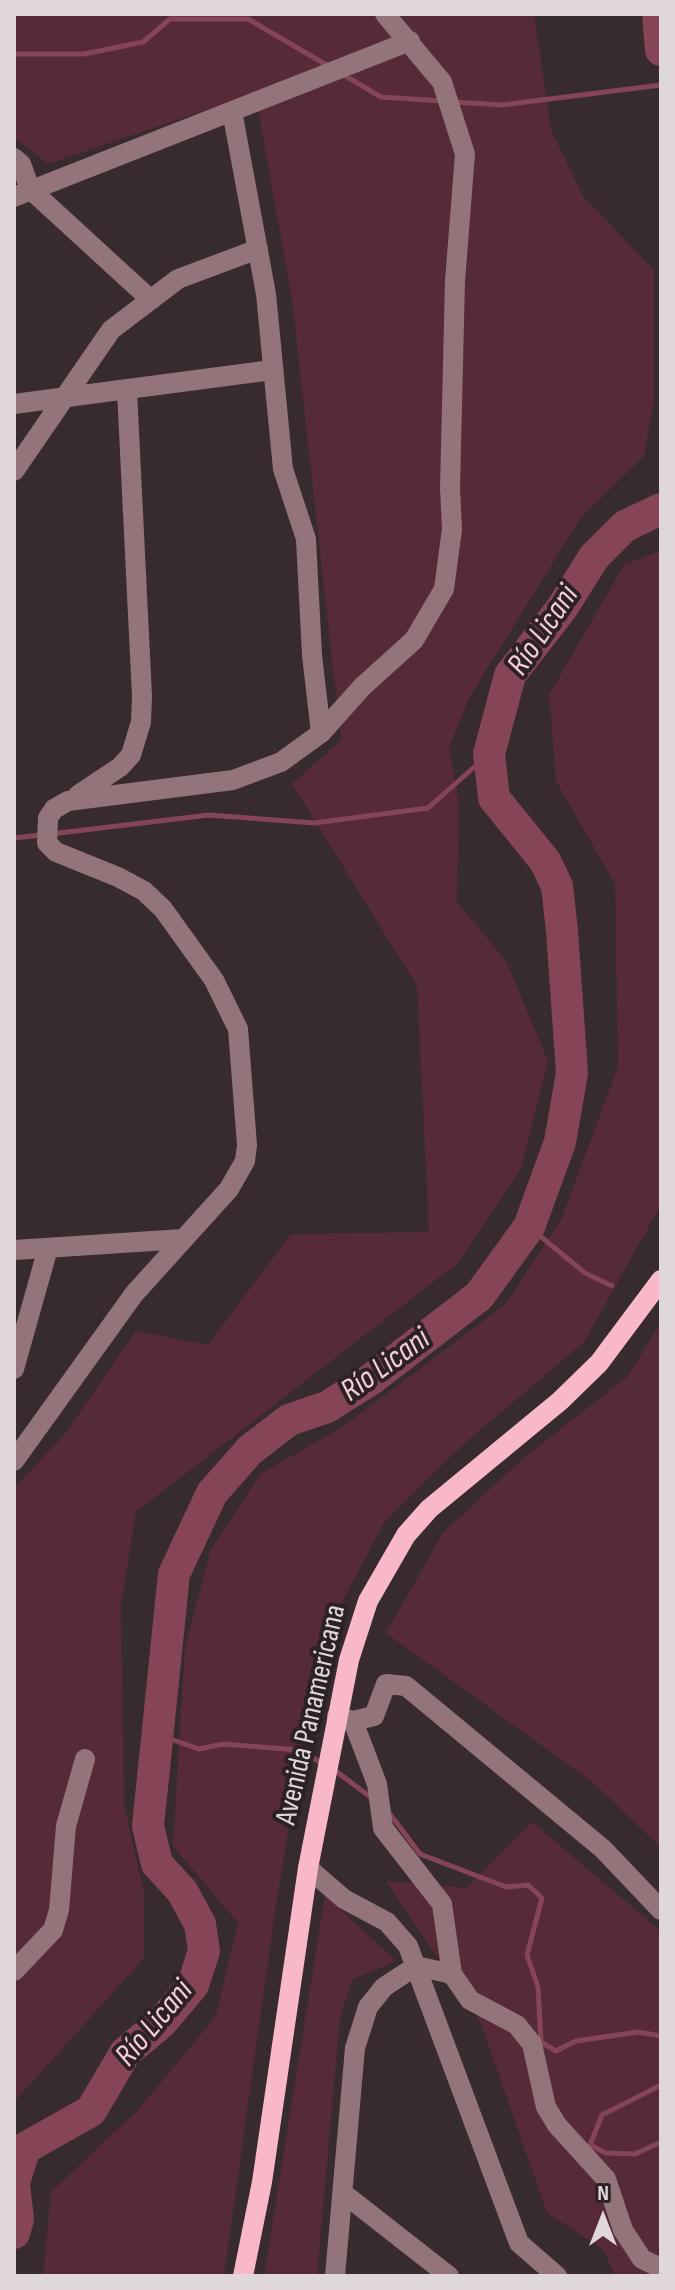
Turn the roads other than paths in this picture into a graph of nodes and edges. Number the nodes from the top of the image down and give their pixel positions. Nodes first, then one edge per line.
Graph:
1 (385, 14) edge
2 (410, 41) junction
3 (232, 111) junction
4 (14, 158) edge
5 (22, 193) edge
6 (258, 249) junction
7 (151, 300) junction
8 (272, 370) junction
9 (127, 391) junction
10 (61, 399) junction
11 (14, 404) edge
12 (14, 471) edge
13 (321, 733) junction
14 (68, 801) junction
15 (183, 1239) junction
16 (48, 1248) junction
17 (14, 1250) edge
18 (661, 1280) edge
19 (14, 1369) edge
20 (14, 1461) edge
21 (342, 1721) junction
22 (85, 1759) dead end
23 (308, 1868) junction
24 (661, 1910) edge
25 (416, 1966) junction
26 (14, 1971) edge
27 (452, 1974) junction
28 (343, 2193) junction
29 (661, 2268) edge
30 (243, 2276) edge
31 (335, 2276) edge
32 (449, 2276) edge
33 (557, 2276) edge

1 - 2 street
2 - 3 street
2 - 13 street
3 - 5 street
3 - 6 street
4 - 5 street
5 - 7 street
6 - 7 street
6 - 8 street
7 - 10 street
8 - 9 street
8 - 13 street
9 - 10 street
9 - 14 street
10 - 11 street
10 - 12 street
13 - 14 street
14 - 15 street
15 - 16 street
15 - 20 street
16 - 17 street
16 - 19 street
18 - 21 main road, Avenida Panamericana
21 - 23 main road, Avenida Panamericana
21 - 24 street
21 - 27 street
22 - 26 street
23 - 25 street
23 - 30 main road, Avenida Panamericana
25 - 27 street
25 - 28 street
25 - 33 street
27 - 29 street
28 - 31 street
28 - 32 street

